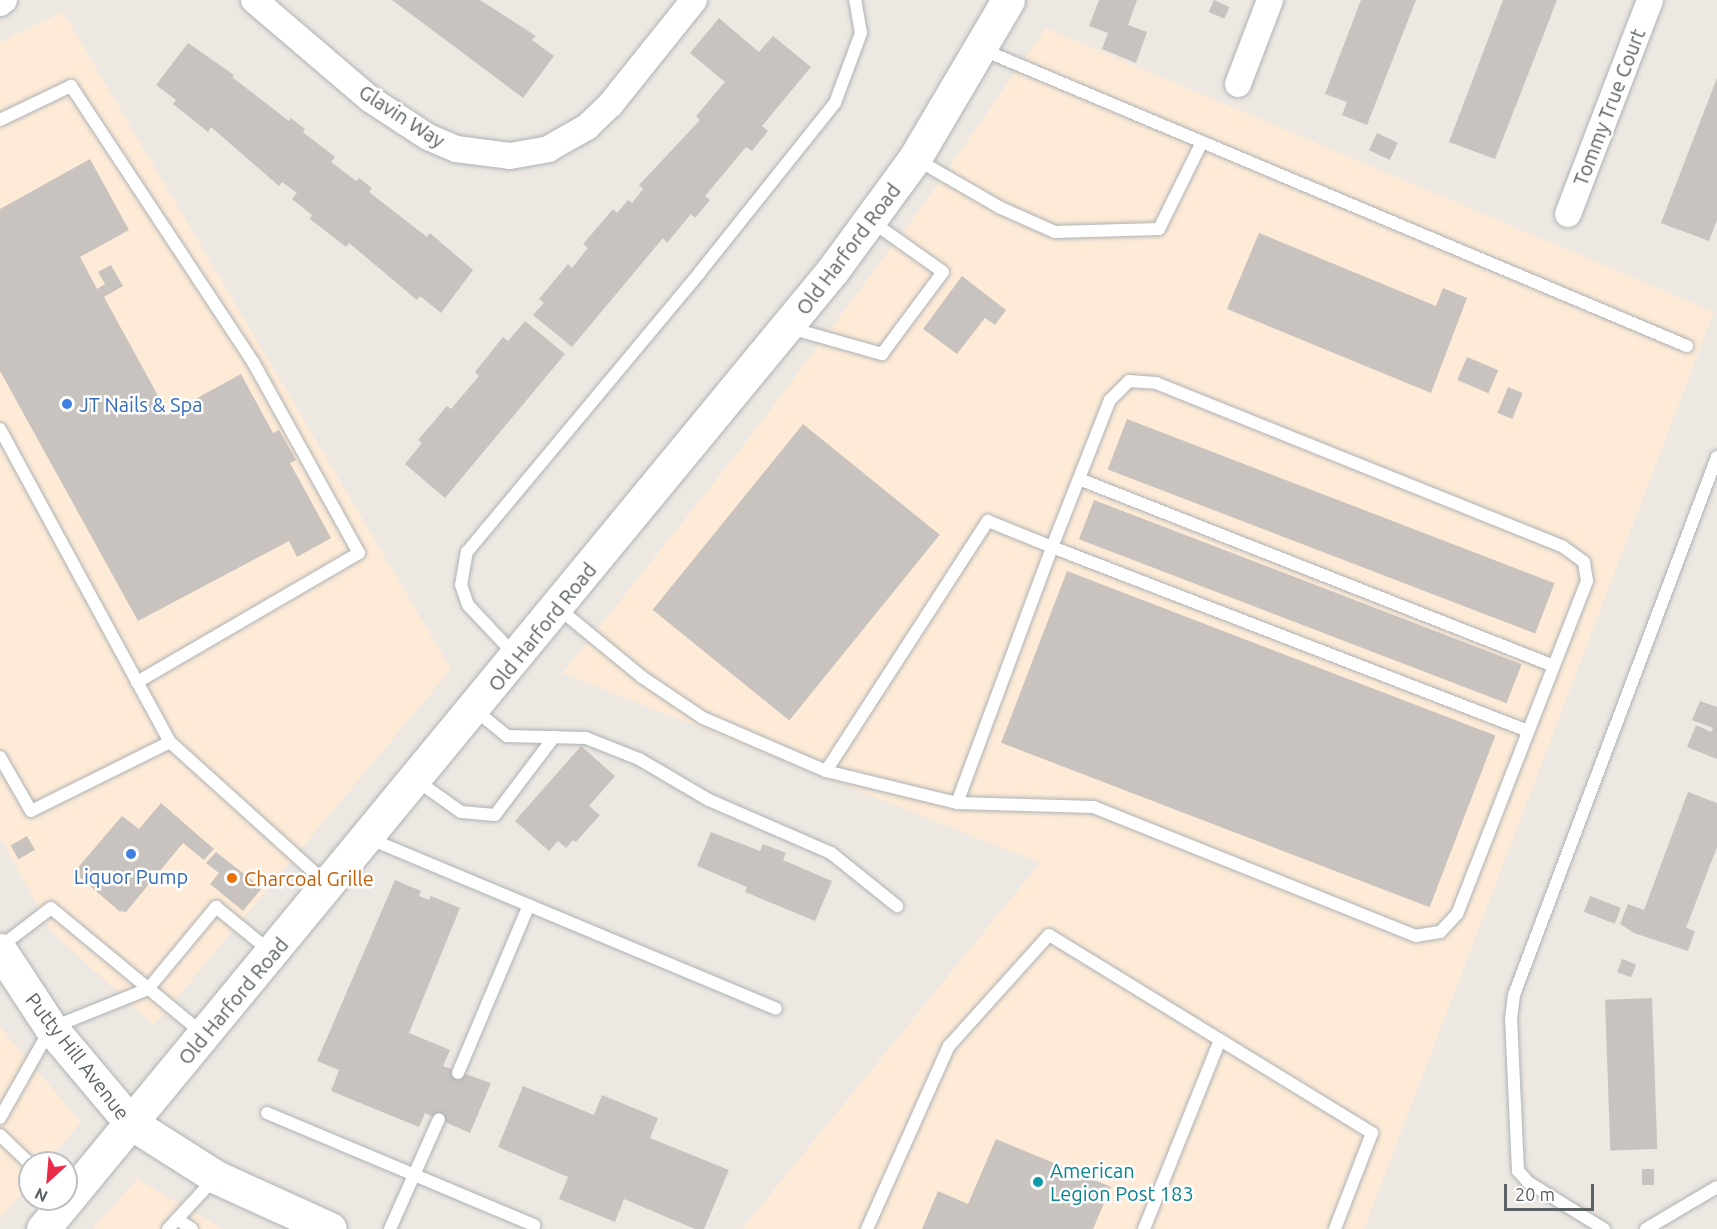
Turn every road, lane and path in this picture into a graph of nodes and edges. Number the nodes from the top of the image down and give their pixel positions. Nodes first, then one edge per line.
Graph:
1 (4, 0) edge
2 (254, 0) edge
3 (694, 0) edge
4 (855, 0) edge
5 (1008, 0) edge
6 (1270, 0) edge
7 (1650, 0) edge
8 (0, 3) edge
9 (981, 49) junction
10 (1238, 84) dead end
11 (0, 120) edge
12 (1202, 142) junction
13 (915, 158) junction
14 (1568, 214) dead end
15 (870, 221) junction
16 (788, 327) junction
17 (1687, 346) dead end
18 (0, 429) edge
19 (1717, 457) edge
20 (1079, 479) junction
21 (1052, 547) junction
22 (558, 608) junction
23 (517, 657) junction
24 (1554, 666) junction
25 (137, 682) junction
26 (474, 709) junction
27 (1528, 731) junction
28 (554, 737) junction
29 (170, 742) junction
30 (0, 757) edge
31 (826, 771) junction
32 (416, 780) junction
33 (957, 803) junction
34 (368, 838) junction
35 (329, 886) junction
36 (529, 905) junction
37 (897, 906) dead end
38 (0, 949) edge
39 (272, 954) junction
40 (148, 989) junction
41 (776, 1009) dead end
42 (51, 1028) junction
43 (204, 1035) junction
44 (1221, 1040) junction
45 (459, 1073) dead end
46 (267, 1113) dead end
47 (0, 1118) edge
48 (439, 1119) dead end
49 (131, 1123) junction
50 (0, 1135) edge
51 (18, 1152) edge
52 (415, 1175) junction
53 (216, 1177) junction
54 (78, 1186) edge
55 (1717, 1187) edge
56 (57, 1211) edge
57 (173, 1224) edge
58 (312, 1226) edge
59 (534, 1226) dead end
60 (43, 1229) edge
61 (192, 1229) edge
62 (390, 1229) edge
63 (867, 1229) edge
64 (1144, 1229) edge
65 (1335, 1229) edge
66 (1604, 1229) edge
67 (1646, 1229) edge

1 - 8 street
2 - 3 street, Glavin Way
4 - 23 lane
5 - 9 street, Old Harford Road
6 - 10 street
7 - 14 street, Tommy True Court
9 - 12 lane
9 - 13 street, Old Harford Road
11 - 25 lane
12 - 13 lane
12 - 17 lane
13 - 15 street, Old Harford Road
15 - 16 street, Old Harford Road
15 - 16 lane
16 - 22 street, Old Harford Road
18 - 25 lane
19 - 66 lane
20 - 21 lane
20 - 24 lane
20 - 24 lane
21 - 27 lane
21 - 31 lane
21 - 33 lane
22 - 23 street, Old Harford Road
22 - 31 lane
23 - 26 street, Old Harford Road
24 - 27 lane
25 - 29 lane
26 - 28 lane
26 - 32 street, Old Harford Road
27 - 33 lane
28 - 32 lane
28 - 37 lane
29 - 30 lane
29 - 35 lane
31 - 33 lane
32 - 34 street, Old Harford Road
34 - 35 street, Old Harford Road
34 - 36 lane
35 - 39 street, Old Harford Road
36 - 41 lane
36 - 45 lane
38 - 40 lane
38 - 42 street, Putty Hill Avenue
39 - 40 lane
39 - 43 street, Old Harford Road
40 - 42 lane
40 - 43 lane
42 - 47 lane
42 - 49 street, Putty Hill Avenue
43 - 49 street, Old Harford Road
44 - 63 lane
44 - 64 lane
44 - 65 lane
46 - 52 lane
48 - 52 lane
49 - 53 street, Putty Hill Avenue
49 - 54 street, Old Harford Road
50 - 51 lane
52 - 59 lane
52 - 62 lane
53 - 57 lane
53 - 58 street, Putty Hill Avenue
55 - 67 lane
56 - 60 street, Old Harford Road
57 - 61 lane

